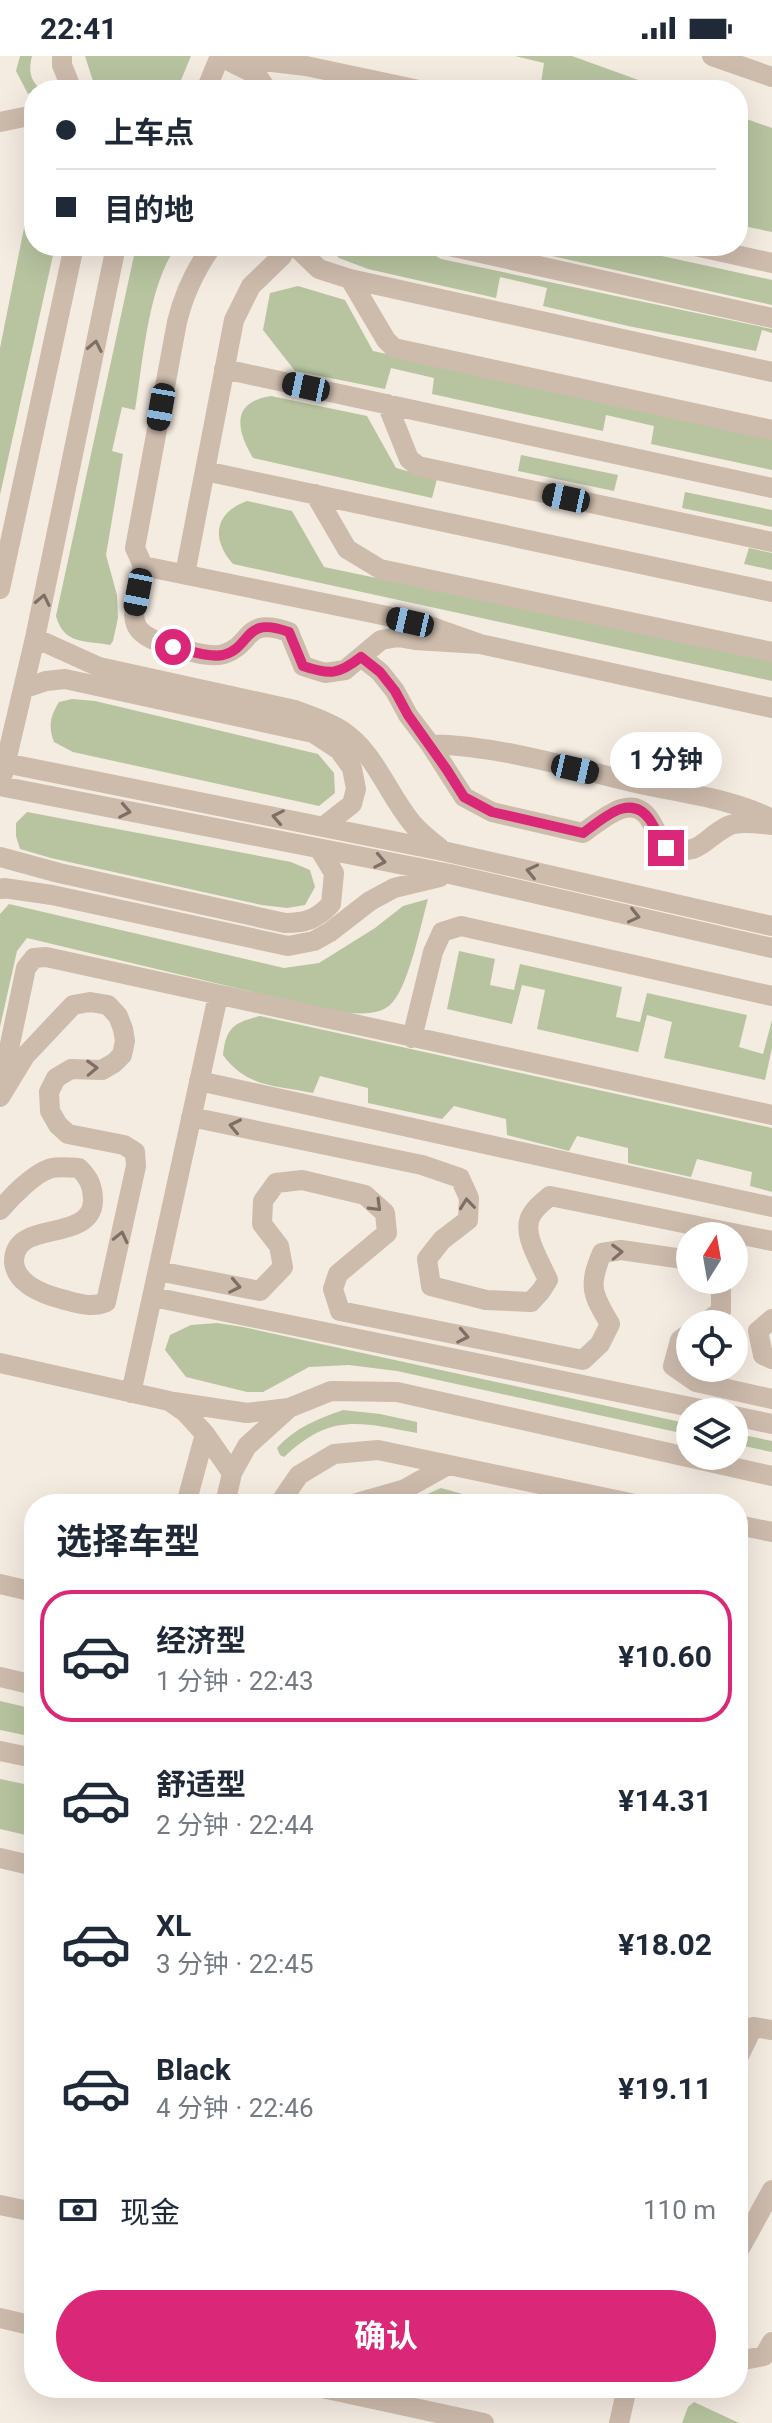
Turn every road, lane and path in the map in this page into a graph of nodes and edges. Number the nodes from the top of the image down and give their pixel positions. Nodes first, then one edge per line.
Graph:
1 (62, 56) edge
2 (221, 56) edge
3 (712, 56) edge
4 (772, 77) edge
5 (68, 80) edge
6 (210, 80) edge
7 (260, 80) edge
8 (372, 80) edge
9 (24, 117) edge
10 (0, 122) edge
11 (72, 256) edge
12 (114, 256) edge
13 (205, 256) edge
14 (282, 256) edge
15 (305, 256) edge
16 (494, 256) edge
17 (740, 256) edge
18 (772, 263) edge
19 (350, 279) junction
20 (772, 318) edge
21 (224, 369) junction
22 (772, 372) edge
23 (387, 404) junction
24 (772, 430) edge
25 (205, 471) junction
26 (772, 488) edge
27 (315, 494) junction
28 (772, 542) edge
29 (143, 566) junction
30 (185, 574) junction
31 (0, 589) edge
32 (772, 592) edge
33 (35, 638) junction
34 (480, 644) junction
35 (772, 652) edge
36 (361, 657) junction
37 (25, 688) junction
38 (772, 708) edge
39 (430, 744) junction
40 (0, 762) edge
41 (0, 786) edge
42 (772, 819) edge
43 (772, 825) edge
44 (324, 826) junction
45 (320, 850) junction
46 (443, 851) junction
47 (0, 857) edge
48 (450, 874) junction
49 (0, 889) edge
50 (772, 926) edge
51 (772, 948) edge
52 (218, 996) junction
53 (772, 996) edge
54 (412, 1038) junction
55 (199, 1081) junction
56 (0, 1096) edge
57 (772, 1115) edge
58 (191, 1117) junction
59 (772, 1207) edge
60 (0, 1210) edge
61 (772, 1241) edge
62 (676, 1258) edge
63 (158, 1271) junction
64 (153, 1297) junction
65 (772, 1319) edge
66 (772, 1359) edge
67 (0, 1363) edge
68 (696, 1382) edge
69 (131, 1393) junction
70 (772, 1399) edge
71 (169, 1401) junction
72 (676, 1404) edge
73 (289, 1408) junction
74 (748, 1419) edge
75 (772, 1424) edge
76 (205, 1434) junction
77 (448, 1465) junction
78 (232, 1473) junction
79 (772, 1476) edge
80 (189, 1494) edge
81 (227, 1494) edge
82 (286, 1494) edge
83 (388, 1494) edge
84 (587, 1494) edge
85 (748, 1527) edge
86 (772, 1532) edge
87 (0, 1584) edge
88 (24, 1590) edge
89 (0, 1677) edge
90 (24, 1683) edge
91 (0, 1751) edge
92 (24, 1756) edge
93 (0, 1858) edge
94 (24, 1864) edge
95 (772, 2190) edge
96 (0, 2205) edge
97 (24, 2210) edge
98 (748, 2234) edge
99 (0, 2318) edge
100 (24, 2324) edge
101 (772, 2342) edge
102 (748, 2359) edge
103 (368, 2398) edge
104 (628, 2398) edge
105 (484, 2423) edge
106 (619, 2423) edge

1 - 5 street
2 - 6 street
2 - 7 street
2 - 8 street
3 - 4 street
9 - 10 street
11 - 31 street
33 -> 12 street
13 - 29 street
14 - 21 street
15 - 19 street
16 - 20 street
17 - 18 street
19 - 22 street
19 - 24 street
21 - 23 street
21 - 25 street
23 - 26 street
23 - 28 street
25 - 27 street
25 - 30 street
27 - 32 street
27 - 35 street
29 - 30 street
29 - 36 street
30 - 34 street
33 - 37 street
33 - 46 street
34 - 36 street
34 - 38 street
36 - 39 street
37 - 41 street
37 - 44 street
39 - 42 street
39 - 43 street
44 -> 40 street
41 -> 45 street
44 - 46 street
45 - 47 street
45 -> 48 street
50 -> 46 street
48 - 49 street
48 -> 51 street
52 - 54 street
52 - 55 street
52 - 56 street
53 - 54 street
54 - 57 street
55 - 58 street
55 - 59 street
60 -> 56 street
61 -> 58 street
58 - 63 street
63 -> 62 street
63 - 64 street
64 - 69 street
64 - 72 street
65 - 66 street
67 - 69 street
68 - 70 street
69 - 71 street
71 - 73 street
71 - 76 street
73 - 78 street
73 - 79 street
74 - 75 street
76 - 78 street
76 - 80 street
77 - 82 street
77 - 83 street
77 - 84 street
78 - 81 street
85 - 86 street
87 - 88 street
89 - 90 street
91 - 92 street
93 - 94 street
95 - 98 street
96 - 97 street
99 - 100 street
101 - 102 street
103 - 105 street
104 - 106 street

